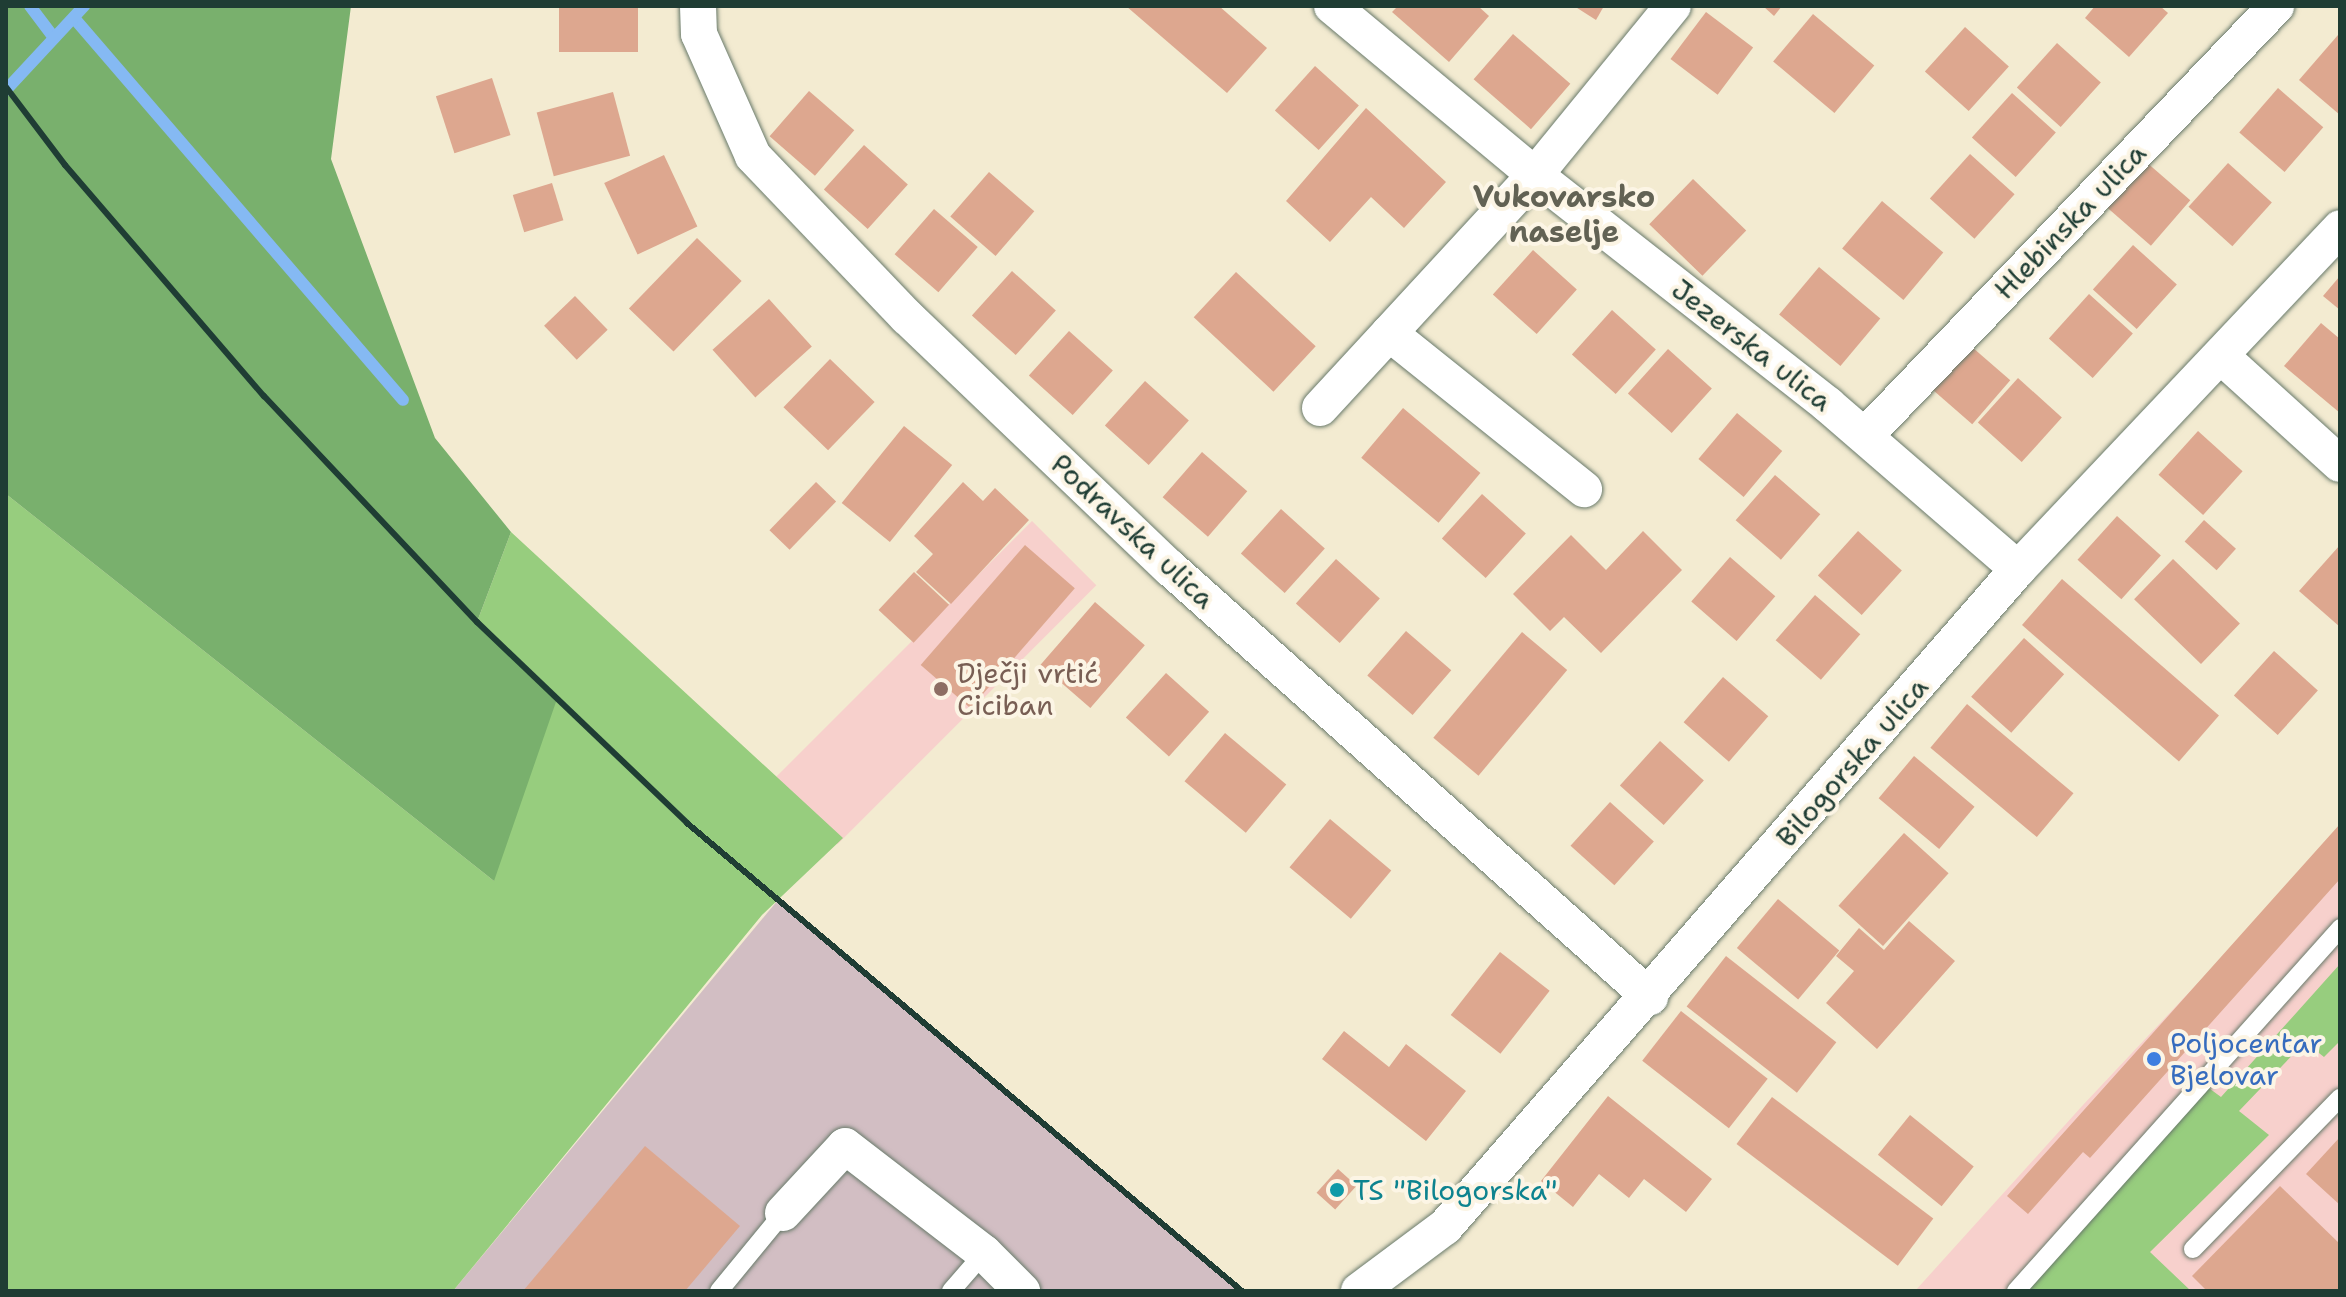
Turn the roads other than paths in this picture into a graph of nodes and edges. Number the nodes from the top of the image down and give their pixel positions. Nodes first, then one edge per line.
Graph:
1 (698, 6) edge
2 (1332, 6) edge
3 (1673, 6) edge
4 (2276, 6) edge
5 (1535, 175) junction
6 (2340, 228) edge
7 (1389, 333) junction
8 (2222, 357) junction
9 (1320, 408) dead end
10 (1865, 436) junction
11 (2340, 464) edge
12 (1584, 489) dead end
13 (2018, 569) junction
14 (2340, 928) edge
15 (1650, 997) junction
16 (2340, 1098) edge
17 (783, 1213) joint
18 (2193, 1249) dead end
19 (984, 1253) junction
20 (719, 1291) edge
21 (951, 1291) edge
22 (1022, 1291) edge
23 (1359, 1291) edge
24 (2016, 1291) edge

1 - 15 street, Podravska ulica
2 - 5 street, Jezerska ulica
3 - 5 street
4 - 10 street, Hlebinska ulica
5 - 7 street
5 - 10 street, Jezerska ulica
6 - 8 street, Bilogorska ulica
7 - 9 street
7 - 12 street
8 - 11 street
8 - 13 street, Bilogorska ulica
10 - 13 street, Jezerska ulica
13 - 15 street, Bilogorska ulica
14 - 24 lane
15 - 23 street, Bilogorska ulica
16 - 18 lane
17 - 19 street
17 - 20 lane
19 - 21 lane
19 - 22 street

